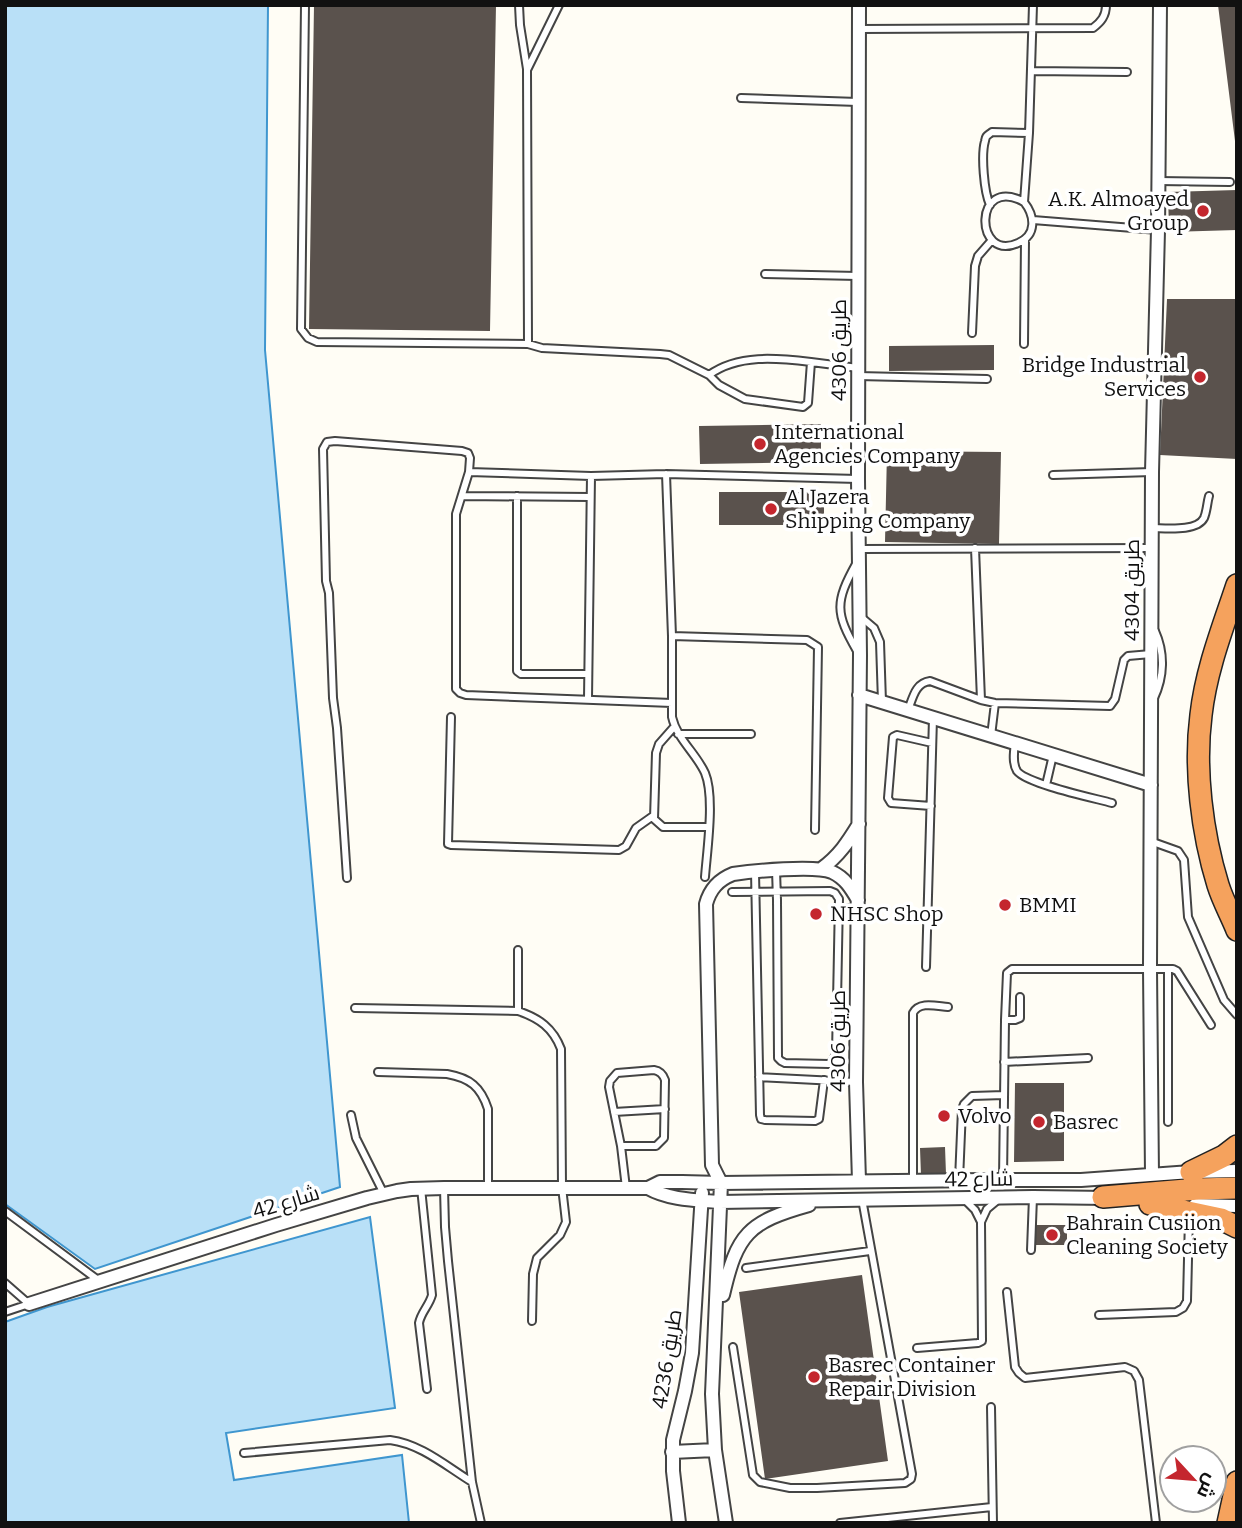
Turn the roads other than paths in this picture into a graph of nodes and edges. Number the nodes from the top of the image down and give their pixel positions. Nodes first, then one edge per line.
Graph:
1 (305, 5) edge
2 (519, 5) edge
3 (559, 5) edge
4 (859, 5) edge
5 (1033, 5) edge
6 (1106, 5) edge
7 (1160, 5) edge
8 (859, 29) junction
9 (1032, 29) junction
10 (527, 70) junction
11 (1031, 71) junction
12 (1127, 72) dead end
13 (741, 98) dead end
14 (858, 102) junction
15 (1029, 133) junction
16 (1158, 181) junction
17 (1230, 182) dead end
18 (1024, 202) junction
19 (990, 205) junction
20 (1033, 220) junction
21 (1158, 230) junction
22 (992, 240) junction
23 (1025, 240) junction
24 (765, 274) dead end
25 (858, 276) junction
26 (972, 333) dead end
27 (527, 344) junction
28 (1024, 344) dead end
29 (811, 362) junction
30 (858, 372) junction
31 (709, 375) junction
32 (987, 379) dead end
33 (469, 472) junction
34 (1152, 472) junction
35 (666, 474) junction
36 (1053, 475) dead end
37 (591, 476) junction
38 (858, 479) junction
39 (463, 496) junction
40 (517, 496) junction
41 (1209, 496) dead end
42 (590, 497) junction
43 (1151, 528) junction
44 (975, 548) junction
45 (1151, 548) junction
46 (859, 554) junction
47 (1237, 585) edge
48 (859, 616) junction
49 (1151, 623) junction
50 (672, 636) junction
51 (1151, 654) junction
52 (860, 655) junction
53 (588, 674) junction
54 (859, 695) junction
55 (588, 699) junction
56 (981, 700) junction
57 (882, 702) junction
58 (672, 703) junction
59 (995, 703) junction
60 (1151, 705) junction
61 (908, 710) junction
62 (451, 717) dead end
63 (933, 718) junction
64 (674, 726) junction
65 (678, 734) junction
66 (751, 734) dead end
67 (991, 736) junction
68 (932, 743) junction
69 (1014, 743) junction
70 (1053, 755) junction
71 (1046, 785) junction
72 (1151, 785) junction
73 (1112, 803) dead end
74 (931, 806) junction
75 (653, 816) junction
76 (859, 824) junction
77 (708, 827) junction
78 (815, 830) dead end
79 (1150, 841) junction
80 (821, 869) junction
81 (776, 870) junction
82 (755, 872) junction
83 (347, 878) dead end
84 (709, 882) junction
85 (756, 891) junction
86 (732, 892) dead end
87 (777, 892) junction
88 (839, 906) junction
89 (858, 906) junction
90 (1237, 930) edge
91 (517, 950) dead end
92 (926, 967) dead end
93 (1150, 969) junction
94 (1168, 969) junction
95 (1020, 997) dead end
96 (948, 1007) dead end
97 (355, 1008) dead end
98 (518, 1011) junction
99 (1237, 1016) edge
100 (1005, 1020) junction
101 (1211, 1024) dead end
102 (1088, 1058) dead end
103 (1004, 1062) junction
104 (379, 1072) dead end
105 (759, 1077) junction
106 (824, 1080) junction
107 (856, 1082) junction
108 (1004, 1095) junction
109 (665, 1109) junction
110 (614, 1112) junction
111 (351, 1115) dead end
112 (1168, 1122) dead end
113 (621, 1146) junction
114 (1237, 1146) edge
115 (712, 1165) junction
116 (1237, 1171) edge
117 (1191, 1172) junction
118 (1152, 1175) junction
119 (959, 1180) junction
120 (1003, 1180) junction
121 (859, 1181) junction
122 (913, 1181) junction
123 (703, 1183) junction
124 (721, 1184) junction
125 (562, 1187) junction
126 (421, 1188) junction
127 (444, 1188) junction
128 (488, 1188) junction
129 (626, 1188) junction
130 (648, 1188) junction
131 (1237, 1188) edge
132 (384, 1194) junction
133 (1033, 1197) junction
134 (1103, 1197) junction
135 (961, 1198) junction
136 (1003, 1198) junction
137 (862, 1199) junction
138 (702, 1200) junction
139 (825, 1201) junction
140 (720, 1202) junction
141 (1150, 1204) junction
142 (1237, 1206) edge
143 (5, 1211) edge
144 (1188, 1212) junction
145 (981, 1222) junction
146 (1237, 1227) edge
147 (1031, 1250) dead end
148 (870, 1251) junction
149 (746, 1268) dead end
150 (100, 1282) junction
151 (5, 1283) edge
152 (1007, 1292) dead end
153 (29, 1304) junction
154 (5, 1312) edge
155 (1099, 1315) dead end
156 (532, 1321) dead end
157 (716, 1323) junction
158 (733, 1347) dead end
159 (917, 1348) dead end
160 (427, 1390) dead end
161 (992, 1407) dead end
162 (715, 1450) junction
163 (672, 1452) junction
164 (244, 1453) dead end
165 (472, 1482) junction
166 (1237, 1482) edge
167 (992, 1507) junction
168 (915, 1514) junction
169 (481, 1523) edge
170 (679, 1523) edge
171 (726, 1523) edge
172 (840, 1523) edge
173 (916, 1523) edge
174 (993, 1523) edge
175 (1156, 1523) edge
176 (1228, 1523) edge

1 - 27 lane
2 - 10 lane
3 - 10 lane
4 - 8 street, طريق 4306
5 - 9 lane
6 - 9 lane
7 - 16 street, طريق 4304
8 - 9 lane
8 - 14 street, طريق 4306
9 - 11 lane
10 - 27 lane
11 - 12 lane
11 - 15 lane
13 - 14 lane
14 - 25 street, طريق 4306
15 - 18 lane
15 - 19 lane
16 - 17 lane
16 - 21 street, طريق 4304
18 - 19 lane
18 - 20 lane
19 - 22 lane
20 - 21 lane
20 - 23 lane
21 - 34 street, طريق 4304
22 - 23 lane
22 - 26 lane
23 - 28 lane
24 - 25 lane
25 - 30 street, طريق 4306
27 - 31 lane
29 - 30 lane
29 - 31 lane
29 - 31 lane
30 - 32 lane
30 - 38 street, طريق 4306
33 - 37 lane
33 - 39 lane
33 - 83 lane
34 - 36 lane
34 - 43 street, طريق 4304
35 - 37 lane
35 - 38 lane
35 - 50 lane
37 - 42 lane
38 - 46 street, طريق 4306
39 - 40 lane
39 - 55 lane
40 - 42 lane
40 - 53 lane
41 - 43 lane
42 - 53 lane
43 - 45 street, طريق 4304
44 - 45 lane
44 - 46 lane
44 - 56 lane
45 - 49 street, طريق 4304
46 - 48 street, طريق 4306
46 - 52 lane
47 - 90 highway
48 - 52 street, طريق 4306
48 - 57 lane
49 - 51 street, طريق 4304
49 - 60 lane
50 - 58 lane
50 - 78 lane
51 - 59 lane
51 - 60 street, طريق 4304
52 - 54 street, طريق 4306
53 - 55 lane
54 - 57 street
54 - 76 street, طريق 4306
55 - 58 lane
56 - 59 lane
56 - 61 lane
57 - 61 street
58 - 64 lane
59 - 67 lane
60 - 72 street, طريق 4304
61 - 63 street
62 - 75 lane
63 - 67 street
63 - 68 lane
64 - 65 lane
64 - 75 lane
65 - 66 lane
65 - 77 lane
67 - 69 street
68 - 74 lane
68 - 74 lane
69 - 70 street
69 - 71 lane
70 - 71 lane
70 - 72 street
71 - 73 lane
72 - 79 street, طريق 4304
74 - 92 lane
75 - 77 lane
76 - 80 street
76 - 89 street, طريق 4306
77 - 84 lane
79 - 93 street, طريق 4304
79 - 99 lane
80 - 81 street
80 - 89 street
81 - 82 street
81 - 87 lane
82 - 84 street
82 - 85 lane
84 - 115 street
85 - 86 lane
85 - 87 lane
85 - 105 lane
87 - 88 lane
87 - 88 lane
88 - 89 lane
89 - 107 street, طريق 4306
91 - 98 lane
93 - 94 lane
93 - 100 lane, شارع 42
93 - 118 street, طريق 4304
94 - 101 lane
94 - 112 lane
95 - 100 lane
96 - 122 lane
97 - 98 lane
98 - 125 lane
100 - 103 lane, شارع 42
102 - 103 lane
103 - 108 lane, شارع 42
104 - 128 lane
105 - 106 lane
105 - 106 lane
106 - 107 lane
107 - 121 street, طريق 4306
108 - 119 lane
108 - 120 lane, شارع 42
109 - 110 lane
109 - 110 lane
109 - 113 lane
110 - 113 lane
111 - 132 lane
113 - 129 lane
114 - 117 highway
115 - 123 street
115 - 124 street
116 - 117 street, شارع 42
117 - 118 street, شارع 42
118 - 120 street, شارع 42
119 - 120 street, شارع 42
119 - 122 street, شارع 42
120 - 136 street
121 - 122 street, شارع 42
121 - 124 street, شارع 42
123 - 124 street, شارع 42
123 - 130 street, شارع 42
123 - 138 street
124 - 140 street
125 - 128 street, شارع 42
125 - 129 street, شارع 42
125 - 156 lane
126 - 127 street, شارع 42
126 - 132 street, شارع 42
126 - 160 lane
127 - 128 street, شارع 42
127 - 165 lane
129 - 130 street, شارع 42
130 - 138 street, شارع 42
131 - 134 highway
132 - 150 street, شارع 42
133 - 134 street, شارع 42
133 - 136 street, شارع 42
133 - 147 lane
134 - 141 street, شارع 42
135 - 136 street, شارع 42
135 - 137 street, شارع 42
135 - 145 lane
136 - 145 lane
137 - 139 street, شارع 42
137 - 148 lane
138 - 140 street, شارع 42
138 - 163 street, طريق 4236
139 - 140 street, شارع 42
139 - 157 street
140 - 157 street, طريق 4236
141 - 142 street, شارع 42
141 - 144 highway
143 - 150 lane
144 - 146 highway
144 - 155 lane
145 - 159 lane
148 - 149 lane
148 - 158 lane
150 - 153 street, شارع 42
151 - 153 lane
152 - 175 lane
153 - 154 lane
157 - 162 street, طريق 4236
161 - 167 lane
162 - 163 street
162 - 171 street, طريق 4236
163 - 170 street, طريق 4236
164 - 165 lane
165 - 169 lane
166 - 176 highway
167 - 168 lane
167 - 174 lane
168 - 172 lane
168 - 173 lane

